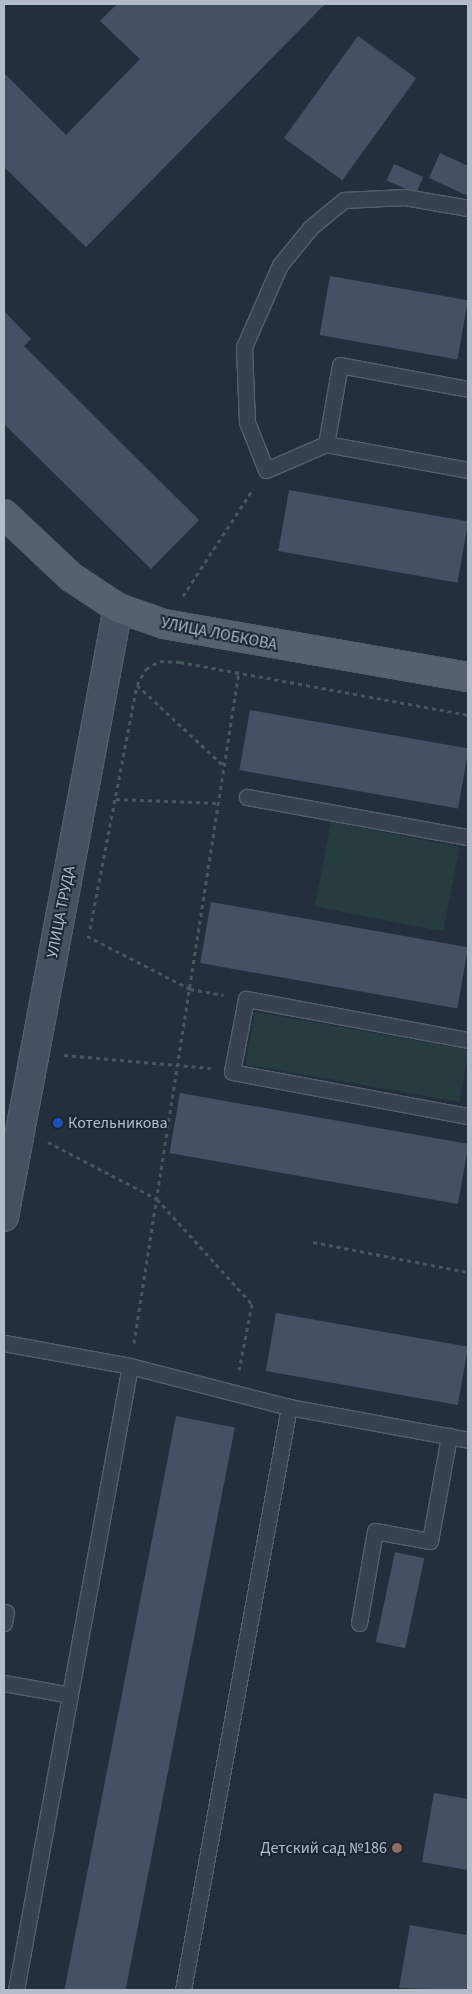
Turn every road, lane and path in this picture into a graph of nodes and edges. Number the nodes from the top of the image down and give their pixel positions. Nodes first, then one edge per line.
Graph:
1 (468, 208) edge
2 (468, 389) edge
3 (326, 444) junction
4 (266, 470) junction
5 (468, 470) edge
6 (4, 514) edge
7 (118, 608) junction
8 (164, 624) junction
9 (239, 671) junction
10 (468, 677) edge
11 (137, 685) junction
12 (468, 715) edge
13 (224, 766) junction
14 (247, 797) dead end
15 (116, 798) junction
16 (218, 803) junction
17 (468, 838) edge
18 (86, 936) junction
19 (82, 944) dead end
20 (190, 989) junction
21 (246, 999) junction
22 (468, 1040) edge
23 (54, 1054) dead end
24 (178, 1062) junction
25 (232, 1072) junction
26 (468, 1116) edge
27 (39, 1137) dead end
28 (157, 1199) junction
29 (4, 1217) edge
30 (313, 1242) dead end
31 (468, 1272) edge
32 (4, 1343) edge
33 (130, 1366) junction
34 (235, 1393) junction
35 (288, 1407) junction
36 (449, 1436) junction
37 (468, 1440) edge
38 (359, 1623) dead end
39 (4, 1683) edge
40 (70, 1695) junction
41 (16, 1990) edge
42 (183, 1990) edge

1 - 4 lane
2 - 3 lane
3 - 4 lane
3 - 5 lane
4 - 8 path
6 - 7 main road, УЛИЦА ЛОБКОВА
7 - 8 main road, УЛИЦА ЛОБКОВА
7 - 29 main road, УЛИЦА ТРУДА
8 - 10 main road, УЛИЦА ЛОБКОВА
9 - 11 path
9 - 12 path
9 - 13 path
11 - 13 path
11 - 15 path
13 - 16 path
14 - 17 lane
15 - 16 path
15 - 18 path
16 - 20 path
18 - 19 path
18 - 20 path
20 - 21 path
20 - 24 path
21 - 22 lane
21 - 25 lane
23 - 24 path
24 - 25 path
24 - 28 path
25 - 26 lane
27 - 28 path
28 - 33 path
28 - 34 path
30 - 31 path
32 - 33 lane
33 - 34 lane
33 - 40 lane
34 - 35 lane
35 - 36 lane
35 - 42 lane
36 - 37 lane
36 - 38 lane
39 - 40 lane
40 - 41 lane

